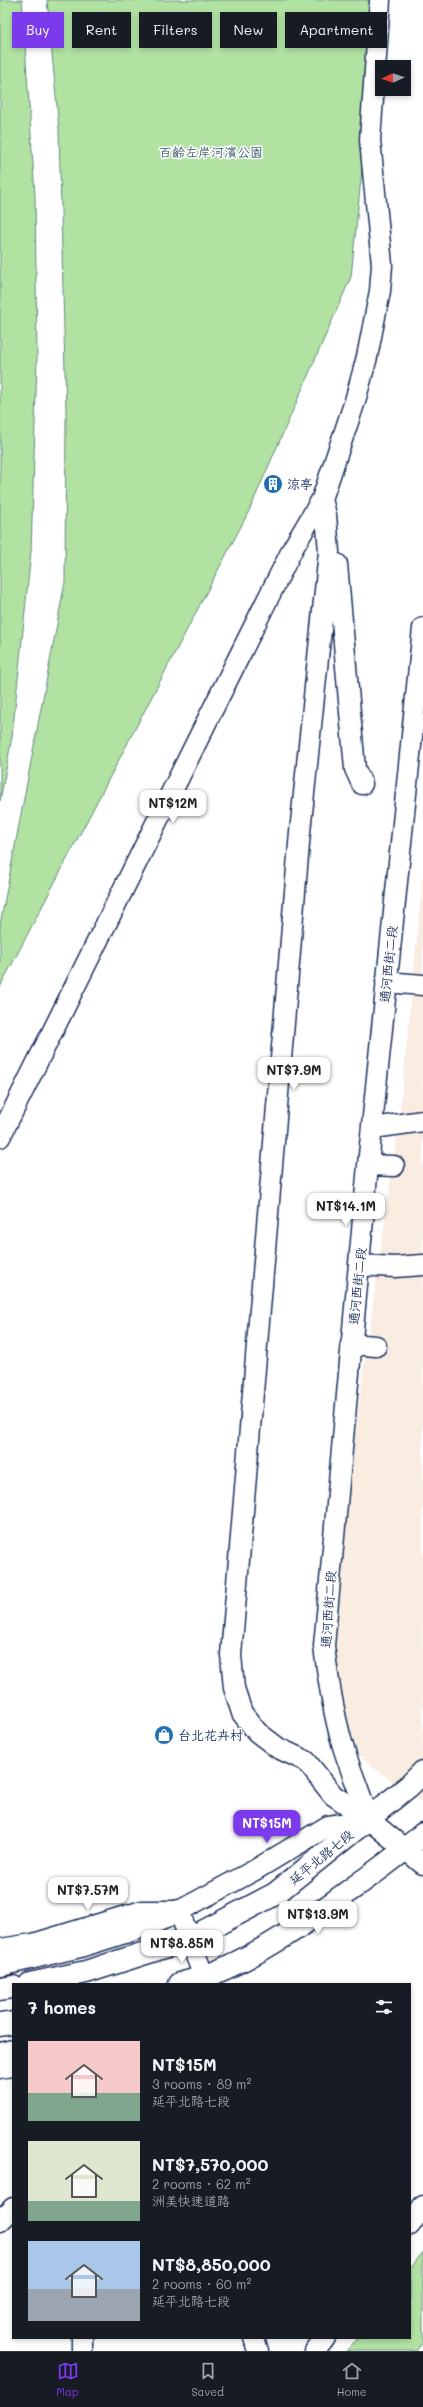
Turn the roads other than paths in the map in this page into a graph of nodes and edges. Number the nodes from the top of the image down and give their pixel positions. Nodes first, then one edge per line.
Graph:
1 (380, 0) edge
2 (322, 499) junction
3 (329, 552) junction
4 (423, 634) edge
5 (416, 770) edge
6 (362, 784) dead end
7 (386, 982) junction
8 (423, 985) edge
9 (423, 1121) edge
10 (372, 1128) junction
11 (0, 1137) edge
12 (368, 1166) junction
13 (394, 1166) dead end
14 (359, 1265) junction
15 (423, 1266) edge
16 (351, 1344) junction
17 (376, 1346) dead end
18 (423, 1772) edge
19 (368, 1819) junction
20 (423, 1834) edge
21 (415, 1849) edge
22 (423, 1864) edge
23 (179, 1911) junction
24 (188, 1939) junction
25 (0, 1949) edge
26 (0, 1965) edge
27 (203, 1980) edge
28 (35, 1983) edge
29 (186, 1983) edge
30 (12, 1987) edge
31 (0, 1989) edge
32 (12, 2023) edge
33 (0, 2025) edge
34 (12, 2051) edge
35 (0, 2054) edge
36 (12, 2066) edge
37 (0, 2068) edge
38 (423, 2206) edge
39 (12, 2209) edge
40 (0, 2221) edge
41 (411, 2224) edge
42 (82, 2339) edge
43 (254, 2339) edge
44 (324, 2339) edge
45 (82, 2351) edge
46 (258, 2351) edge
47 (315, 2351) edge

1 - 2 street
2 - 3 street
2 - 11 street
3 - 6 street
3 - 19 street
4 - 5 street, 通河西街二段
5 - 7 street, 通河西街二段
7 - 8 street
7 - 10 street, 通河西街二段
9 - 10 street
10 - 12 street, 通河西街二段
12 - 13 street
12 - 14 street, 通河西街二段
14 - 15 street
14 - 16 street, 通河西街二段
16 - 17 street
16 - 19 street, 通河西街二段
18 - 19 main road, 延平北路七段
19 - 21 street
19 - 23 street
19 - 24 main road, 延平北路七段
20 - 21 main road
21 - 22 street
21 - 27 main road
23 - 24 street
23 - 25 street
23 - 26 main road
24 - 27 street
24 - 28 main road, 延平北路七段
27 - 29 main road
30 - 31 main road
32 - 33 main road
34 - 35 main road
36 - 37 street
38 - 41 street
39 - 40 street
42 - 45 street
43 - 46 street
44 - 47 street

